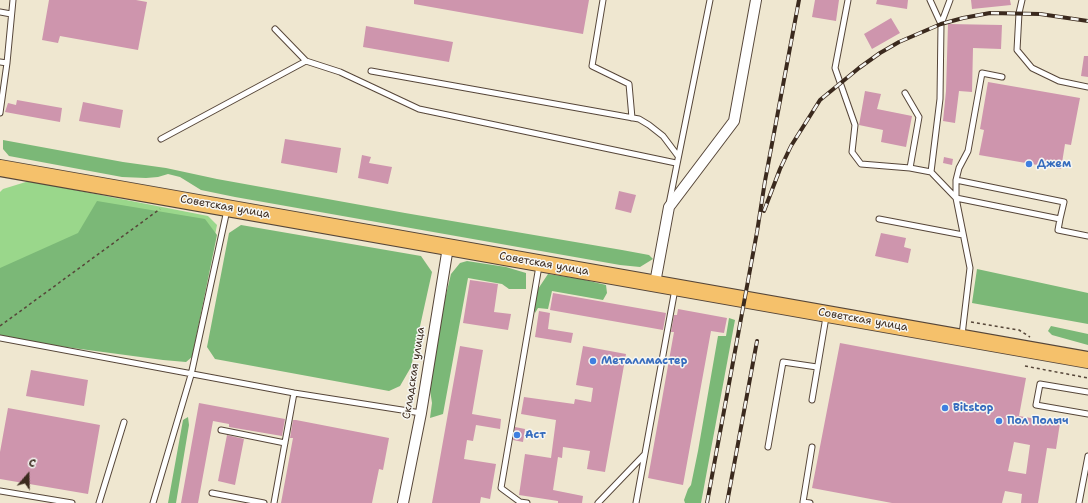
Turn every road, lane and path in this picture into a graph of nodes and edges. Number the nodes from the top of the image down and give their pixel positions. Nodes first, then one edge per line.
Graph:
1 (13, 0) edge
2 (603, 0) edge
3 (710, 0) edge
4 (756, 0) edge
5 (848, 0) edge
6 (930, 0) edge
7 (950, 0) edge
8 (1022, 0) edge
9 (0, 12) edge
10 (11, 14) junction
11 (941, 24) junction
12 (275, 29) dead end
13 (306, 61) junction
14 (0, 62) edge
15 (7, 63) junction
16 (371, 71) dead end
17 (1002, 77) dead end
18 (1088, 87) edge
19 (905, 92) dead end
20 (0, 113) edge
21 (632, 118) junction
22 (161, 139) dead end
23 (678, 156) junction
24 (676, 163) junction
25 (0, 168) edge
26 (910, 168) junction
27 (931, 172) junction
28 (956, 180) junction
29 (956, 198) junction
30 (164, 205) dead end
31 (228, 207) junction
32 (669, 207) junction
33 (879, 219) dead end
34 (1060, 219) junction
35 (963, 235) junction
36 (1088, 236) edge
37 (448, 247) junction
38 (539, 263) junction
39 (655, 282) junction
40 (676, 286) junction
41 (826, 314) junction
42 (963, 320) junction
43 (0, 326) edge
44 (1030, 337) dead end
45 (0, 338) edge
46 (961, 338) junction
47 (1088, 360) edge
48 (1025, 366) dead end
49 (817, 367) junction
50 (191, 375) junction
51 (1088, 378) edge
52 (1088, 392) edge
53 (294, 393) junction
54 (812, 400) dead end
55 (421, 413) junction
56 (1088, 414) edge
57 (124, 422) dead end
58 (221, 430) dead end
59 (285, 443) junction
60 (768, 447) dead end
61 (812, 447) dead end
62 (645, 454) junction
63 (1088, 456) edge
64 (0, 491) edge
65 (212, 493) dead end
66 (803, 502) edge
67 (72, 503) edge
68 (99, 503) edge
69 (152, 503) edge
70 (264, 503) edge
71 (274, 503) edge
72 (403, 503) edge
73 (527, 503) edge
74 (598, 503) edge
75 (636, 503) edge
76 (810, 503) edge
77 (1079, 503) edge

1 - 10 lane
2 - 21 lane
3 - 23 lane
4 - 32 street
5 - 26 lane
6 - 11 lane
7 - 11 lane
8 - 18 lane
9 - 10 lane
10 - 15 lane
11 - 27 lane
12 - 13 lane
13 - 22 lane
13 - 24 lane
14 - 15 lane
15 - 20 lane
16 - 21 lane
17 - 28 lane
19 - 26 lane
21 - 23 lane
23 - 24 lane
24 - 32 lane
25 - 31 main road, Советская улица
26 - 27 lane
27 - 29 lane
28 - 29 lane
28 - 34 lane
29 - 34 lane
29 - 35 lane
30 - 43 path
31 - 37 main road, Советская улица
31 - 50 lane
32 - 39 street
33 - 35 lane
34 - 36 lane
35 - 42 lane
37 - 38 main road, Советская улица
37 - 55 street, Складская улица
38 - 39 main road, Советская улица
38 - 73 lane
39 - 40 main road, Советская улица
40 - 41 main road, Советская улица
40 - 62 lane
41 - 46 main road, Советская улица
41 - 49 lane
42 - 44 path
42 - 46 lane
45 - 50 lane
46 - 47 main road, Советская улица
48 - 51 path
49 - 54 lane
49 - 60 lane
50 - 53 lane
50 - 69 lane
52 - 56 lane
53 - 55 lane
53 - 59 lane
55 - 72 street, Складская улица
57 - 68 lane
58 - 59 lane
59 - 71 lane
61 - 66 lane
62 - 74 lane
62 - 75 lane
63 - 77 lane
64 - 67 lane
65 - 70 lane
66 - 76 lane

